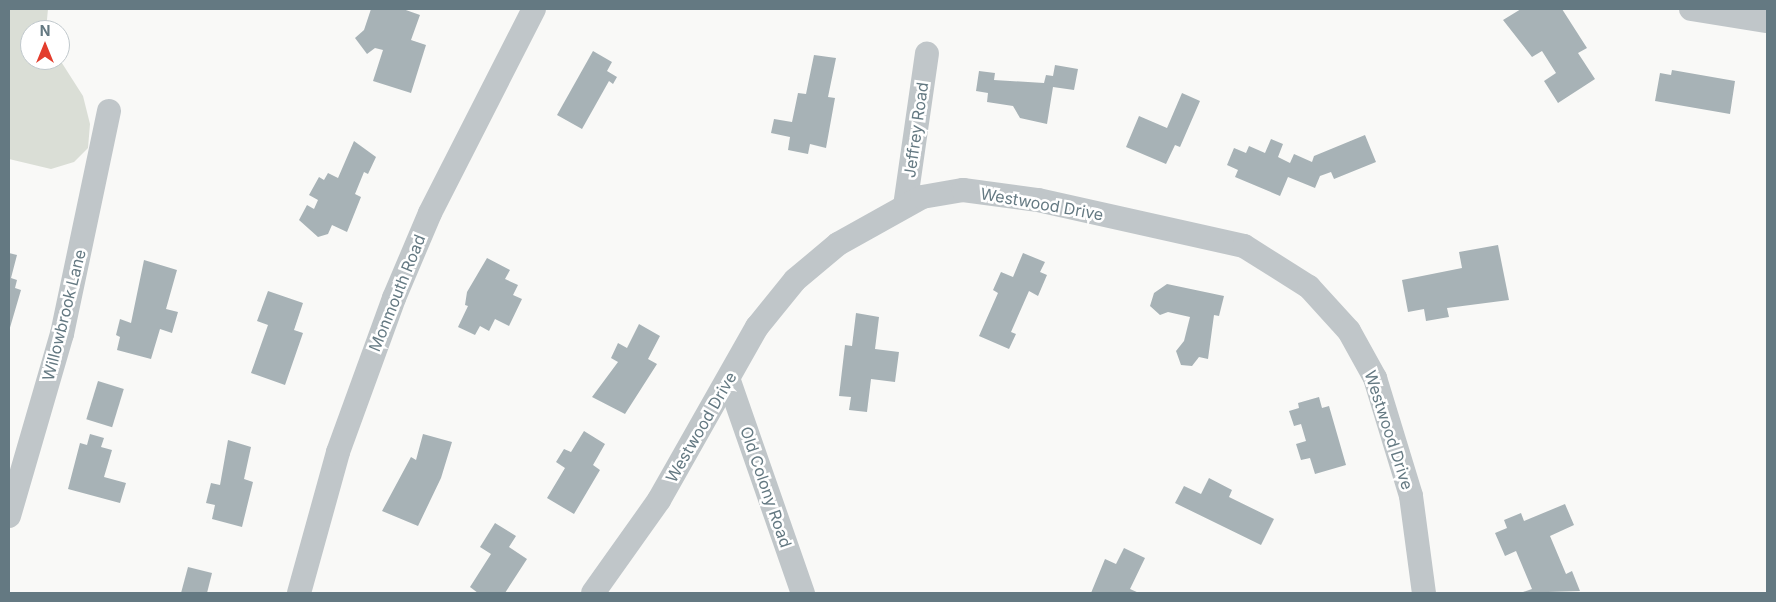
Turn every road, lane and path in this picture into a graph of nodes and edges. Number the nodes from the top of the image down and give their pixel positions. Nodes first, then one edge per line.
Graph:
1 (534, 9) edge
2 (1691, 9) edge
3 (1767, 21) edge
4 (927, 54) dead end
5 (109, 111) dead end
6 (905, 206) junction
7 (729, 380) junction
8 (9, 516) edge
9 (299, 593) edge
10 (593, 593) edge
11 (803, 593) edge
12 (1424, 593) edge

1 - 9 street, Monmouth Road
2 - 3 street
4 - 6 street, Jeffrey Road
5 - 8 street, Willowbrook Lane
6 - 7 street, Westwood Drive
6 - 12 street, Westwood Drive
7 - 10 street, Westwood Drive
7 - 11 street, Old Colony Road

